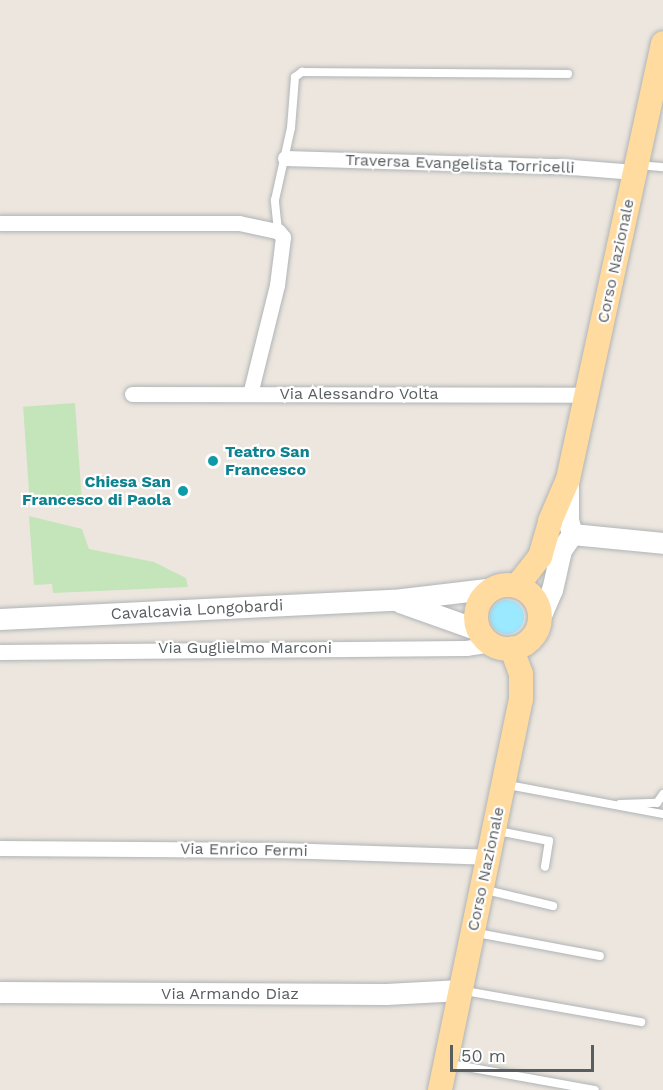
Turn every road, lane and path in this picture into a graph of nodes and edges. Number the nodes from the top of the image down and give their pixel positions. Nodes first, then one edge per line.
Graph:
1 (663, 43) edge
2 (568, 74) dead end
3 (660, 75) edge
4 (285, 158) junction
5 (663, 167) edge
6 (636, 169) junction
7 (0, 223) edge
8 (278, 231) junction
9 (132, 394) dead end
10 (250, 394) junction
11 (586, 395) junction
12 (568, 479) junction
13 (572, 534) junction
14 (663, 543) edge
15 (506, 587) junction
16 (394, 600) junction
17 (0, 619) edge
18 (539, 620) junction
19 (493, 641) junction
20 (0, 652) edge
21 (503, 784) junction
22 (663, 794) edge
23 (616, 805) junction
24 (663, 814) edge
25 (494, 830) junction
26 (0, 848) edge
27 (488, 857) junction
28 (545, 867) dead end
29 (482, 889) junction
30 (553, 906) dead end
31 (472, 932) junction
32 (600, 956) dead end
33 (461, 990) junction
34 (0, 992) edge
35 (641, 1022) dead end
36 (445, 1063) junction
37 (440, 1090) edge
38 (595, 1090) edge

1 - 3 main road, Corso Nazionale
2 - 4 lane
3 - 6 main road, Corso Nazionale
4 - 6 street, Traversa Evangelista Torricelli
4 - 8 lane
5 - 6 lane
6 - 11 main road, Corso Nazionale
7 - 8 street
8 - 10 street
9 - 10 street, Via Alessandro Volta
10 - 11 street, Via Alessandro Volta
11 - 12 main road, Corso Nazionale
12 - 13 street, Corso Nazionale
12 - 15 main road, Corso Nazionale
13 - 14 street
13 - 18 street
15 - 16 street, Cavalcavia Longobardi
15 - 18 main road
15 - 19 main road, Corso Nazionale
16 - 17 street, Cavalcavia Longobardi
16 - 19 street, Cavalcavia Longobardi
18 - 19 main road
19 - 20 street, Via Guglielmo Marconi
19 - 21 main road, Corso Nazionale
21 - 23 lane
21 - 25 main road, Corso Nazionale
22 - 23 lane
23 - 24 lane
25 - 27 main road, Corso Nazionale
25 - 28 lane
26 - 27 street, Via Enrico Fermi
27 - 29 main road, Corso Nazionale
29 - 30 lane
29 - 31 main road, Corso Nazionale
31 - 32 lane
31 - 33 main road, Corso Nazionale
33 - 34 street, Via Armando Diaz
33 - 35 lane
33 - 36 main road, Corso Nazionale
36 - 37 main road, Corso Nazionale
36 - 38 lane

